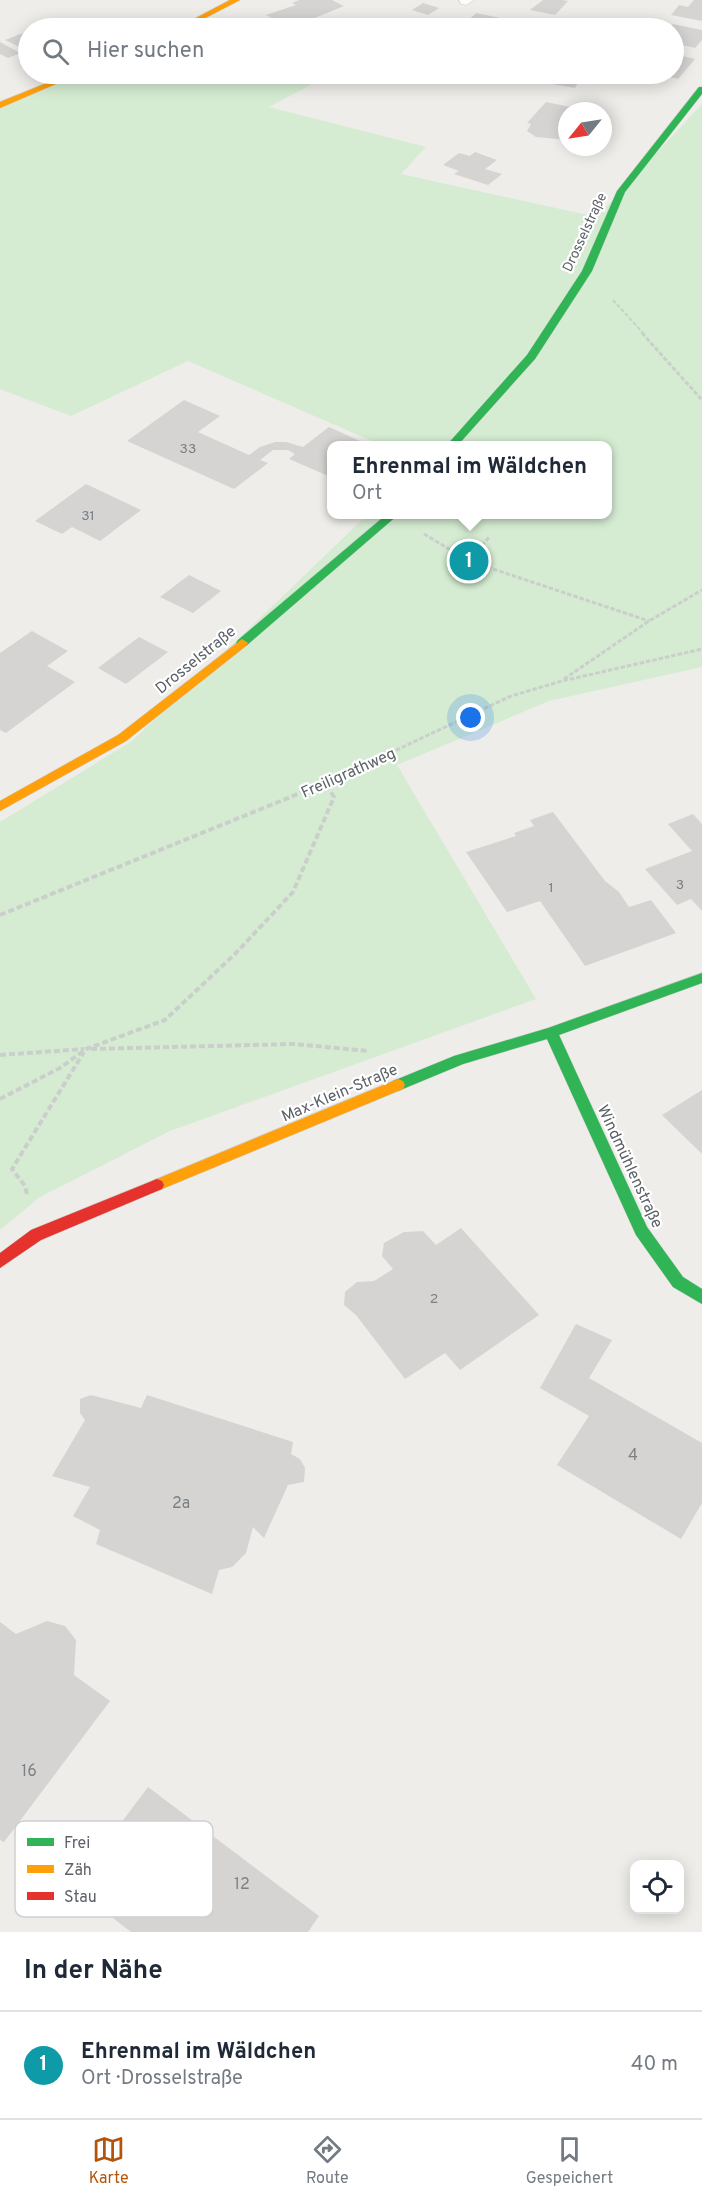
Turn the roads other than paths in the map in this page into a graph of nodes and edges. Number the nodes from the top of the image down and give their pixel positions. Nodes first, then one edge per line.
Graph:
1 (236, 0) edge
2 (201, 18) edge
3 (51, 84) edge
4 (702, 89) edge
5 (0, 105) edge
6 (455, 441) edge
7 (388, 519) edge
8 (0, 807) edge
9 (702, 978) edge
10 (551, 1032) junction
11 (0, 1262) edge
12 (702, 1297) edge

1 - 2 street
3 - 5 street
4 - 6 street, Drosselstraße
7 - 8 street, Drosselstraße
9 - 10 street, Max-Klein-Straße
10 - 11 street, Max-Klein-Straße
10 - 12 street, Windmühlenstraße

